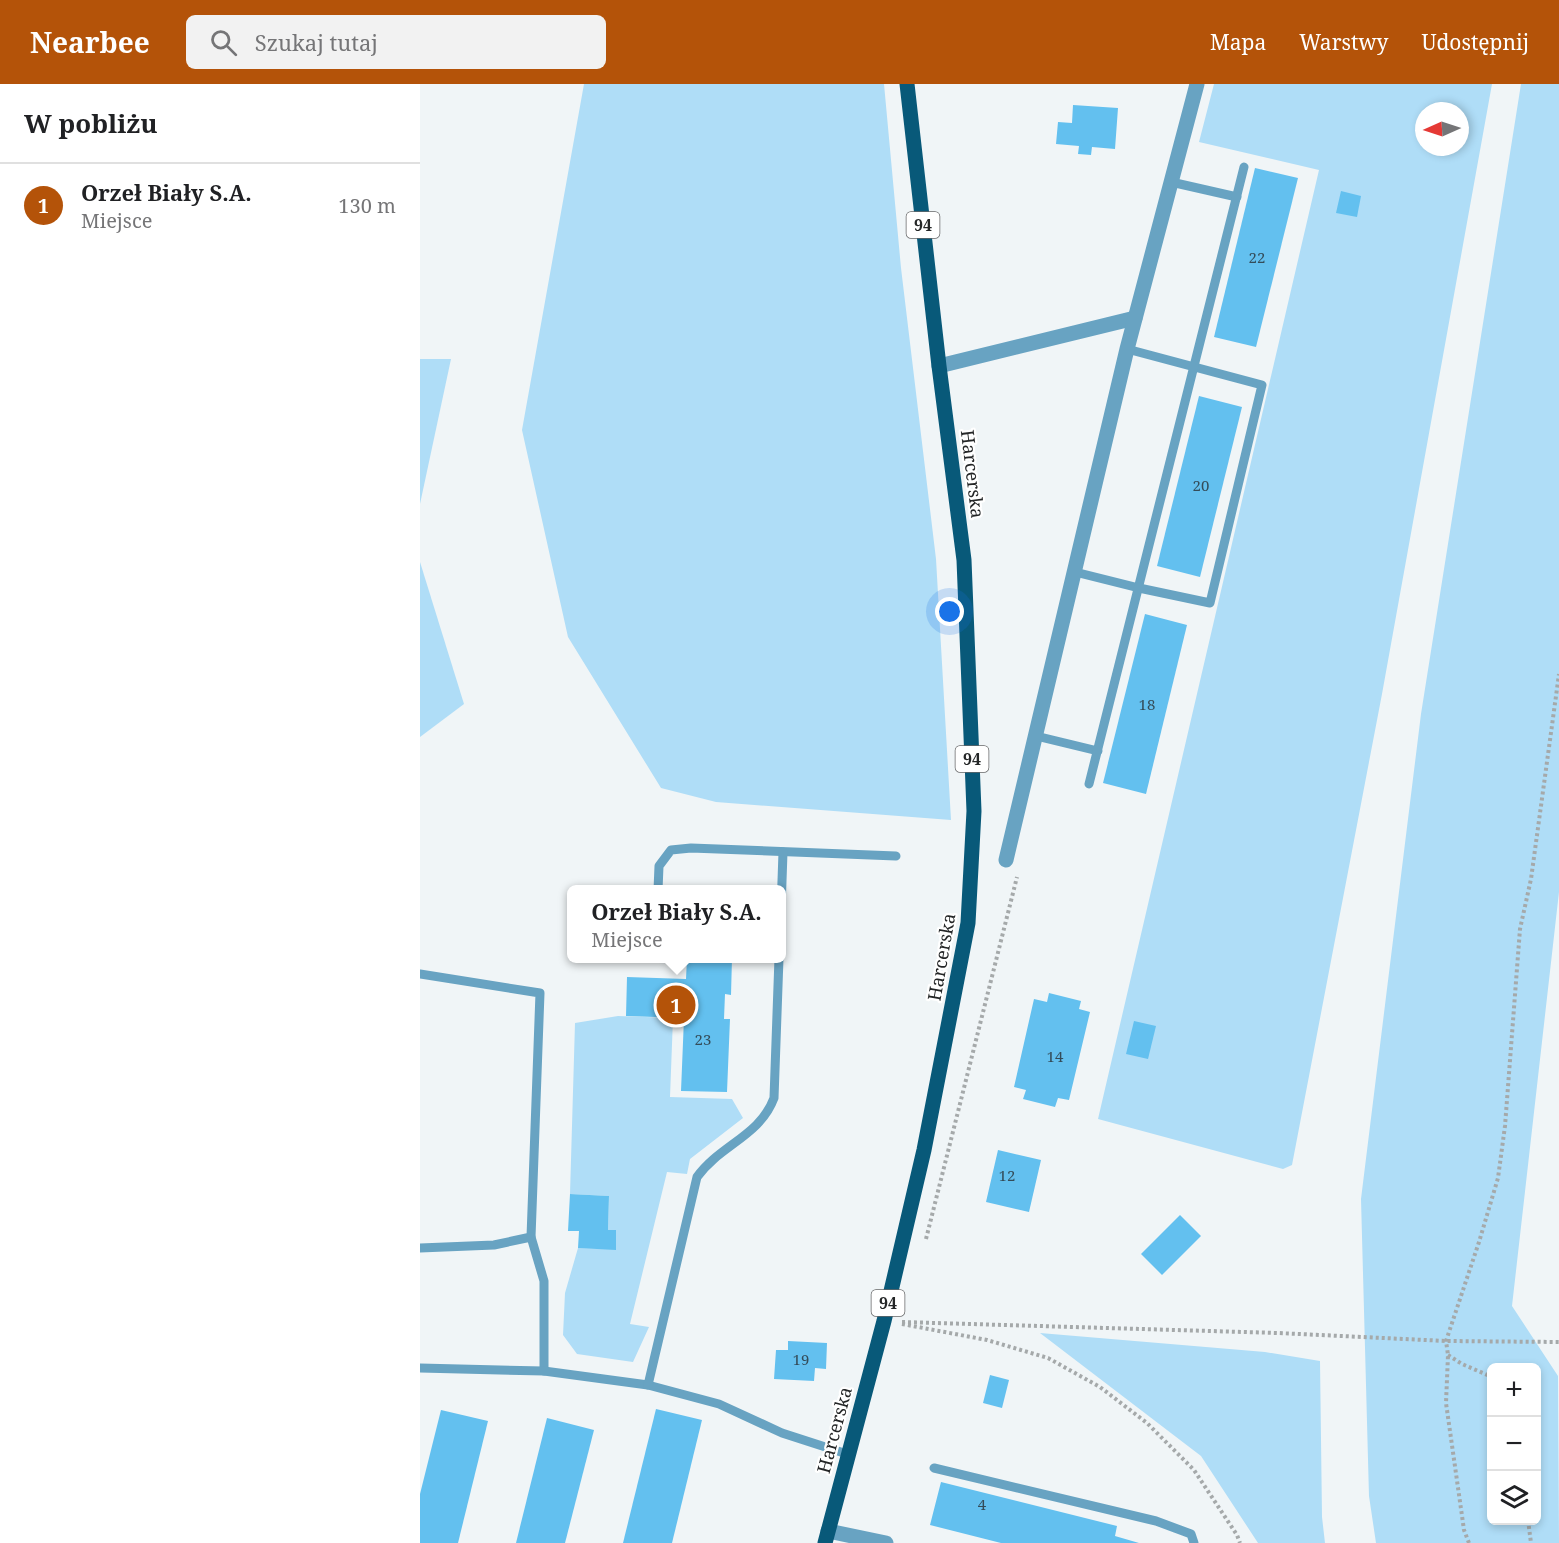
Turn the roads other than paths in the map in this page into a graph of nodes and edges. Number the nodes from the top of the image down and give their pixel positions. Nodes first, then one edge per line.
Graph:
1 (907, 84) edge
2 (1197, 84) edge
3 (1244, 166) dead end
4 (1171, 182) junction
5 (1237, 197) junction
6 (1135, 318) junction
7 (1127, 349) junction
8 (939, 366) junction
9 (1195, 367) junction
10 (1075, 572) junction
11 (1139, 588) junction
12 (1036, 736) junction
13 (1098, 751) junction
14 (1089, 784) dead end
15 (783, 852) junction
16 (896, 856) dead end
17 (1013, 864) road end
18 (658, 885) edge
19 (782, 885) edge
20 (779, 963) edge
21 (420, 974) edge
22 (531, 1237) junction
23 (420, 1248) edge
24 (420, 1368) edge
25 (544, 1371) junction
26 (648, 1385) junction
27 (847, 1454) junction
28 (934, 1468) dead end
29 (827, 1537) edge
30 (880, 1542) edge
31 (1194, 1543) edge

1 - 8 main road, 94
2 - 4 street
3 - 5 lane
4 - 5 lane
4 - 6 street
5 - 9 lane
6 - 7 street
6 - 8 street
7 - 9 lane
7 - 10 street
8 - 27 main road, Harcerska / 94
9 - 11 lane
9 - 11 lane
10 - 11 lane
10 - 12 street
11 - 13 lane
12 - 13 lane
12 - 17 street
13 - 14 lane
15 - 16 lane
15 - 18 lane
15 - 19 lane
20 - 26 lane
21 - 22 lane
22 - 23 lane
22 - 25 lane
24 - 25 lane
25 - 26 lane
26 - 27 lane
27 - 29 main road, Harcerska / 94
28 - 31 lane
29 - 30 street

